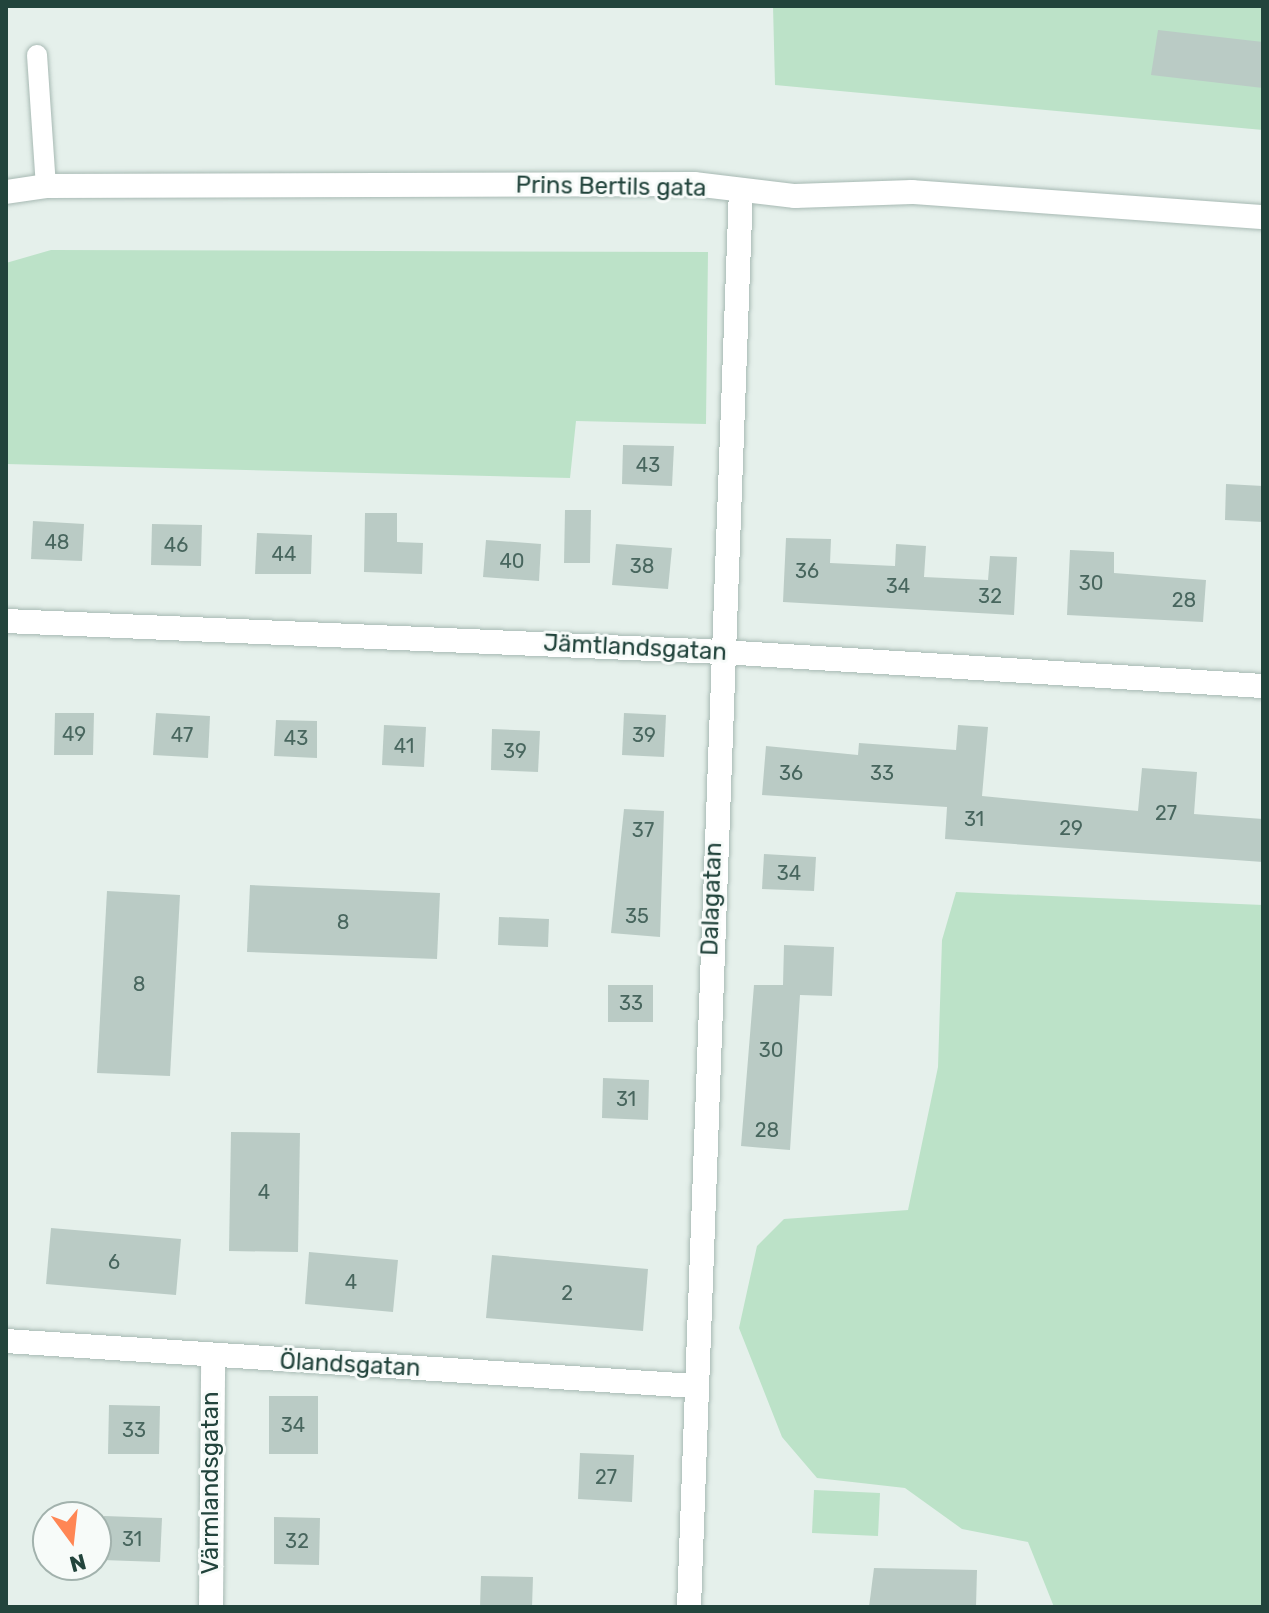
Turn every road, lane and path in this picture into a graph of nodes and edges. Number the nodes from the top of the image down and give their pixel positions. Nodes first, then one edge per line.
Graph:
1 (37, 55) dead end
2 (46, 186) junction
3 (6, 192) edge
4 (741, 192) junction
5 (1263, 217) edge
6 (6, 621) edge
7 (722, 652) junction
8 (1263, 686) edge
9 (6, 1341) edge
10 (213, 1358) junction
11 (694, 1386) junction
12 (211, 1607) edge
13 (689, 1607) edge

1 - 2 lane
2 - 3 street, Prins Bertils gata
2 - 4 street, Prins Bertils gata
4 - 5 street, Prins Bertils gata
4 - 7 street, Dalagatan
6 - 7 street, Jämtlandsgatan
7 - 8 street, Jämtlandsgatan
7 - 11 street, Dalagatan
9 - 10 street, Ölandsgatan
10 - 11 street, Ölandsgatan
10 - 12 street, Värmlandsgatan
11 - 13 street, Dalagatan

